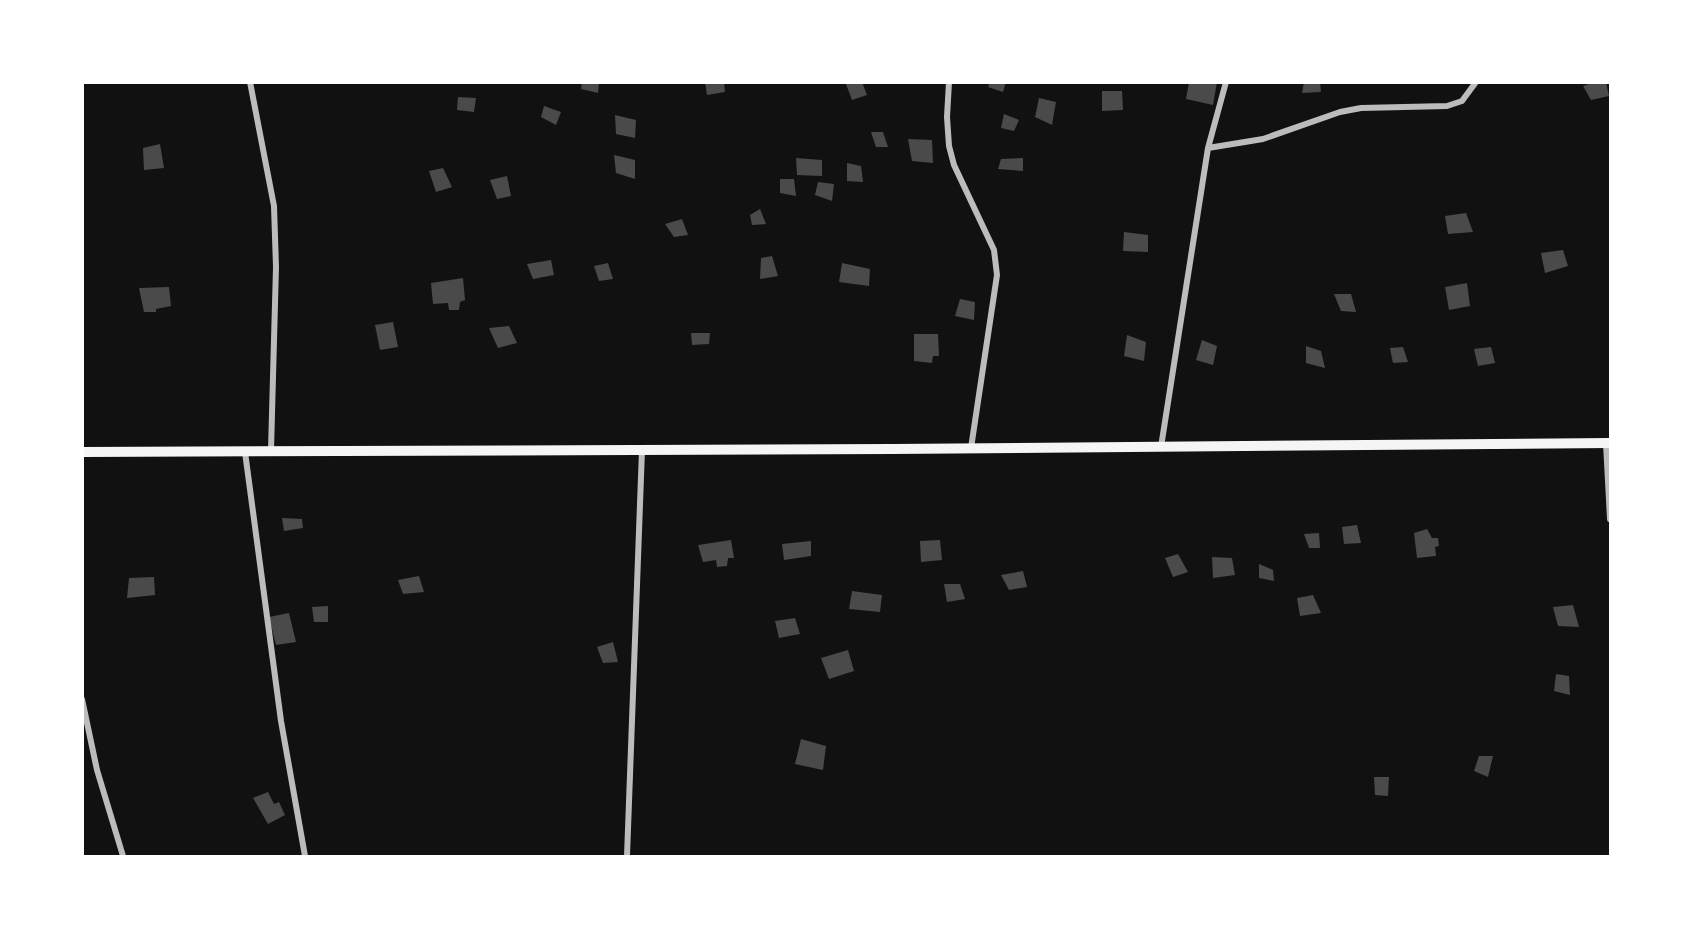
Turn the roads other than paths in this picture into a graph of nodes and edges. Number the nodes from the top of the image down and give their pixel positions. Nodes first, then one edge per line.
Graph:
1 (250, 82) edge
2 (949, 82) edge
3 (1226, 82) edge
4 (1476, 82) edge
5 (1209, 148) junction
6 (1608, 443) edge
7 (1161, 447) junction
8 (971, 448) junction
9 (271, 450) junction
10 (642, 450) junction
11 (82, 452) edge
12 (245, 452) junction
13 (1611, 519) edge
14 (82, 699) edge
15 (123, 856) edge
16 (305, 856) edge
17 (627, 856) edge

1 - 9 street
2 - 8 street
3 - 5 street
4 - 5 street
5 - 7 street
6 - 7 main road
6 - 13 street
7 - 8 main road
8 - 10 main road
9 - 10 main road
9 - 12 main road
10 - 17 street
11 - 12 main road
12 - 16 street
14 - 15 street

